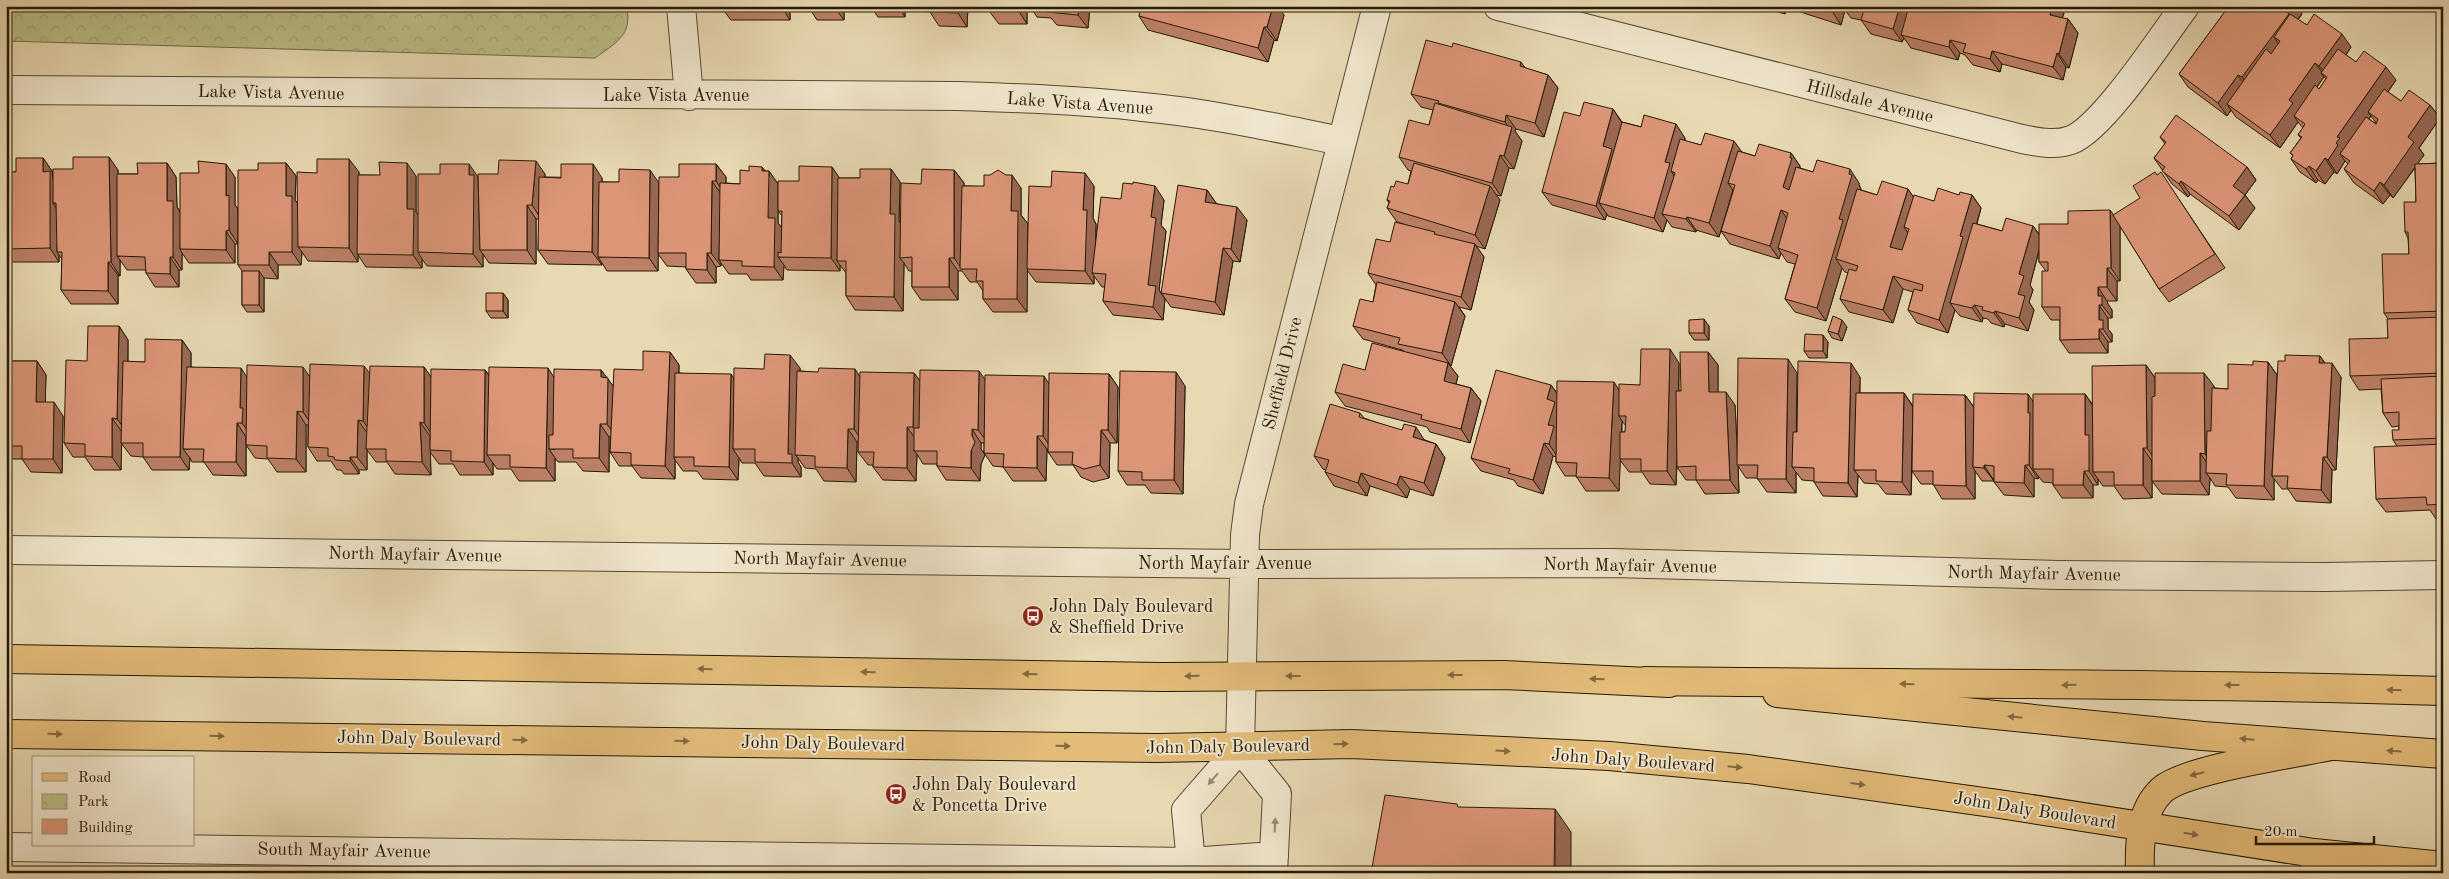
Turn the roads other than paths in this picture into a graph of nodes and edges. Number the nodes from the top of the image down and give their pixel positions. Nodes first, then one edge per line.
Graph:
1 (681, 6) edge
2 (1377, 6) edge
3 (1498, 6) edge
4 (2184, 6) edge
5 (6, 90) edge
6 (689, 96) junction
7 (1342, 140) junction
8 (6, 550) edge
9 (1244, 564) junction
10 (2443, 575) edge
11 (6, 659) edge
12 (1241, 676) junction
13 (1646, 681) junction
14 (2443, 692) edge
15 (6, 734) edge
16 (2330, 746) junction
17 (1240, 748) junction
18 (2443, 754) edge
19 (2143, 826) junction
20 (6, 847) edge
21 (2362, 860) junction
22 (395, 862) edge
23 (1273, 864) edge
24 (2443, 866) edge
25 (1191, 868) edge
26 (2140, 873) edge
27 (2313, 873) edge

1 - 6 street
2 - 7 street, Sheffield Drive
3 - 4 street, Hillsdale Avenue
5 - 6 street, Lake Vista Avenue
6 - 7 street, Lake Vista Avenue
7 - 9 street, Sheffield Drive
8 - 9 street, North Mayfair Avenue
9 - 10 street, North Mayfair Avenue
9 - 12 street, Sheffield Drive
12 -> 11 main road
13 -> 12 main road
12 - 17 street, Sheffield Drive
14 -> 13 main road
16 -> 13 main road
15 -> 17 main road, John Daly Boulevard
18 -> 16 main road
16 -> 19 main road
17 -> 19 main road, John Daly Boulevard
23 -> 17 street
17 -> 25 street
19 -> 21 main road, John Daly Boulevard
19 - 26 main road
20 - 22 street, South Mayfair Avenue
21 - 24 main road, John Daly Boulevard
21 - 27 main road
22 - 25 street, South Mayfair Avenue
23 - 25 street, South Mayfair Avenue

